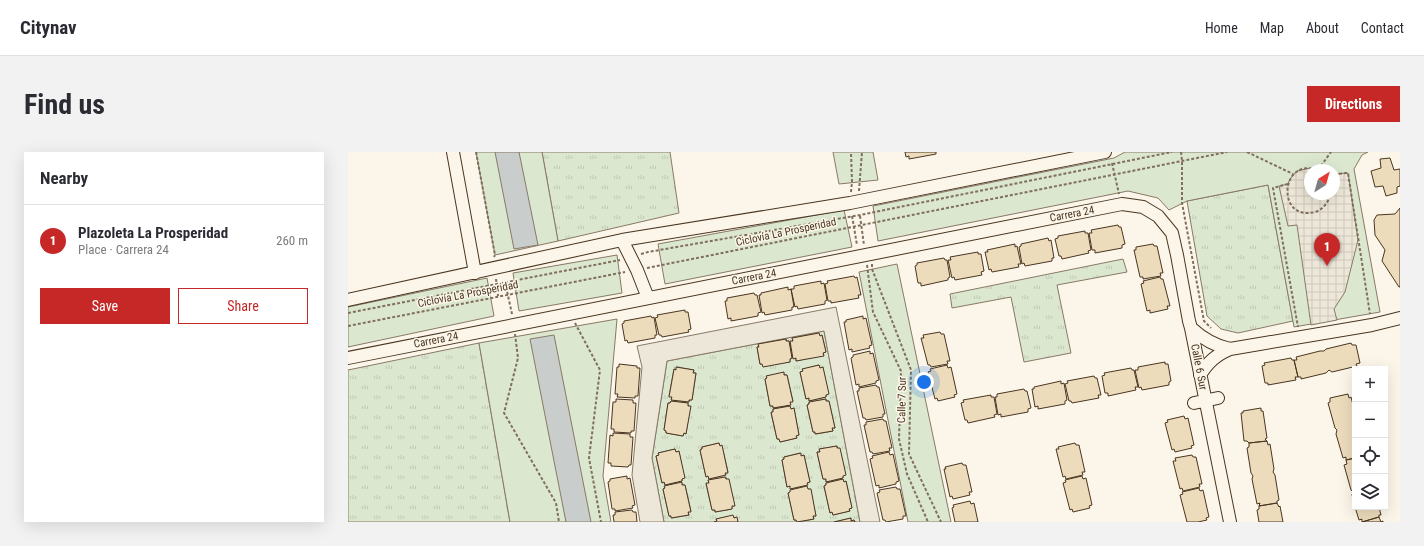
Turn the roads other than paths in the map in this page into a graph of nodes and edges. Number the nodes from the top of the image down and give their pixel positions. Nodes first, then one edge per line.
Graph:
1 (454, 152) edge
2 (1108, 155) edge
3 (1158, 216) joint
4 (622, 240) junction
5 (475, 272) junction
6 (648, 298) junction
7 (348, 300) edge
8 (1400, 318) edge
9 (1192, 328) junction
10 (1230, 349) junction
11 (348, 358) edge
12 (1200, 375) junction
13 (1218, 398) dead end
14 (1200, 402) junction
15 (1230, 522) edge

1 - 5 street
2 - 4 street
3 - 6 street, Carrera 24
3 - 9 street, Calle 6 Sur
4 - 5 street
4 - 6 street
5 - 7 street
6 - 11 street, Carrera 24
8 - 10 street
9 - 10 street
9 - 12 street, Calle 6 Sur
10 - 12 street
12 - 14 street, Calle 6 Sur
13 - 14 street
14 - 15 street, Calle 6 Sur

